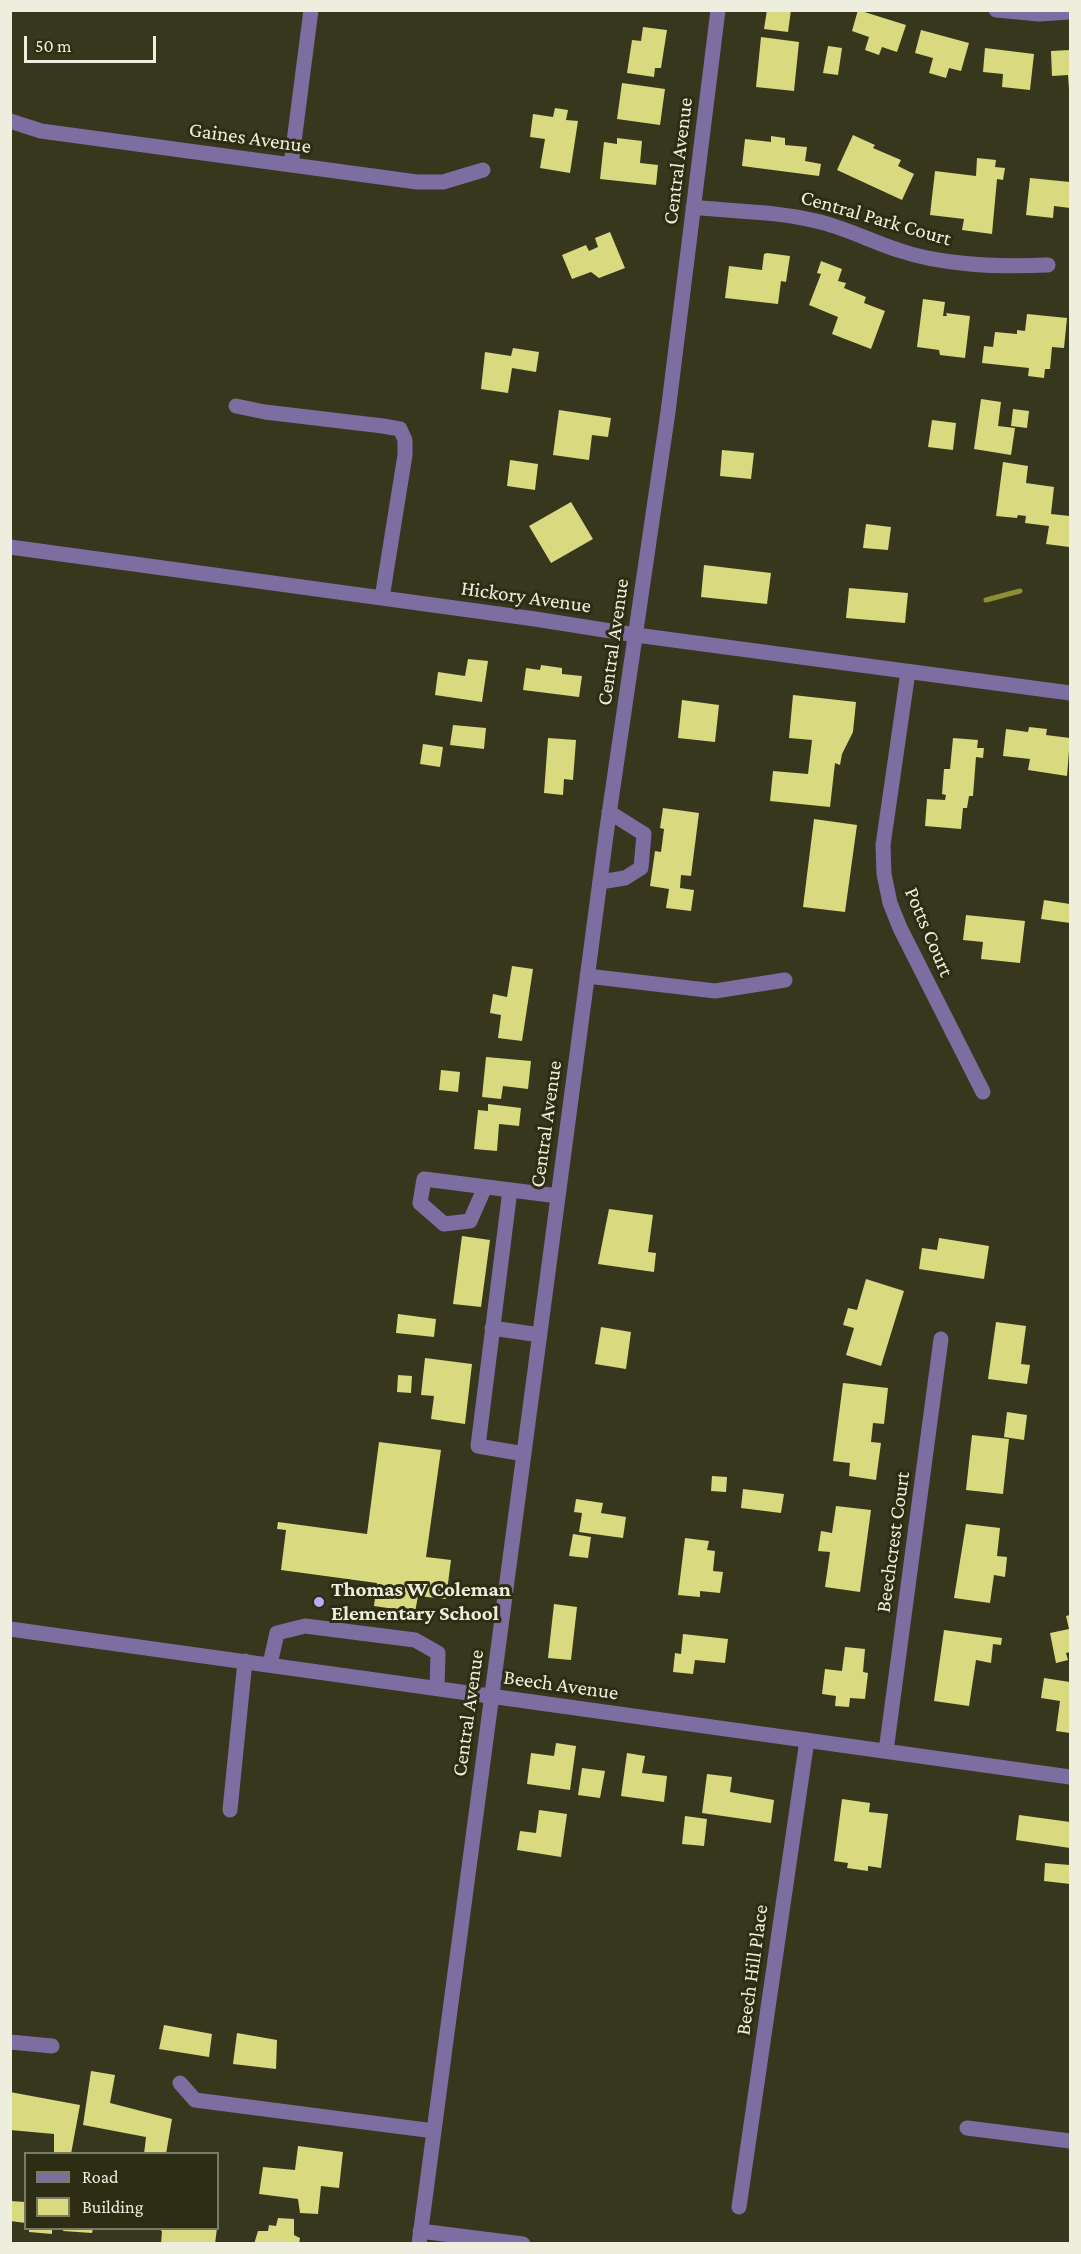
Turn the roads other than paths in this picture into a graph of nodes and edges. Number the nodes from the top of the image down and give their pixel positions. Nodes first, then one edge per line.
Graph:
1 (311, 10) edge
2 (718, 10) edge
3 (996, 10) edge
4 (1067, 12) edge
5 (10, 121) edge
6 (291, 165) junction
7 (483, 170) dead end
8 (693, 207) junction
9 (1048, 265) dead end
10 (236, 406) dead end
11 (10, 547) edge
12 (382, 598) junction
13 (636, 635) junction
14 (908, 672) junction
15 (1071, 693) edge
16 (609, 812) junction
17 (600, 882) junction
18 (587, 976) junction
19 (785, 980) dead end
20 (983, 1092) dead end
21 (485, 1187) dead end
22 (510, 1190) junction
23 (558, 1196) junction
24 (492, 1328) junction
25 (540, 1335) junction
26 (941, 1339) dead end
27 (524, 1454) junction
28 (10, 1629) edge
29 (245, 1661) junction
30 (270, 1664) junction
31 (437, 1688) junction
32 (491, 1696) junction
33 (807, 1740) junction
34 (886, 1751) junction
35 (1071, 1777) edge
36 (230, 1810) dead end
37 (10, 2042) edge
38 (52, 2046) dead end
39 (180, 2083) dead end
40 (967, 2128) dead end
41 (434, 2131) junction
42 (1071, 2141) edge
43 (739, 2206) dead end
44 (419, 2237) edge
45 (523, 2244) edge

1 - 6 street
2 - 8 street, Central Avenue
3 - 4 street
5 - 6 street, Gaines Avenue
6 - 7 street, Gaines Avenue
8 - 9 street, Central Park Court
8 - 13 street, Central Avenue
10 - 12 street
11 - 12 street, Hickory Avenue
12 - 13 street, Hickory Avenue
13 - 14 street, Hickory Avenue
13 - 16 street, Central Avenue
14 - 15 street, Hickory Avenue
14 - 20 street, Potts Court
16 - 17 street, Central Avenue
16 - 17 street
17 - 18 street, Central Avenue
18 - 19 street
18 - 23 street, Central Avenue
21 - 22 street
22 - 23 street
22 - 24 street
23 - 25 street, Central Avenue
24 - 25 street
24 - 27 street
25 - 27 street, Central Avenue
26 - 34 street, Beechcrest Court
27 - 32 street, Central Avenue
28 - 29 street, Beech Avenue
29 - 30 street, Beech Avenue
29 - 36 street
30 - 31 street, Beech Avenue
30 - 31 street
31 - 32 street, Beech Avenue
32 - 33 street, Beech Avenue
32 - 41 street, Central Avenue
33 - 34 street, Beech Avenue
33 - 43 street, Beech Hill Place
34 - 35 street, Beech Avenue
37 - 38 street
39 - 41 street
40 - 42 street
41 - 44 street, Central Avenue
44 - 45 street

